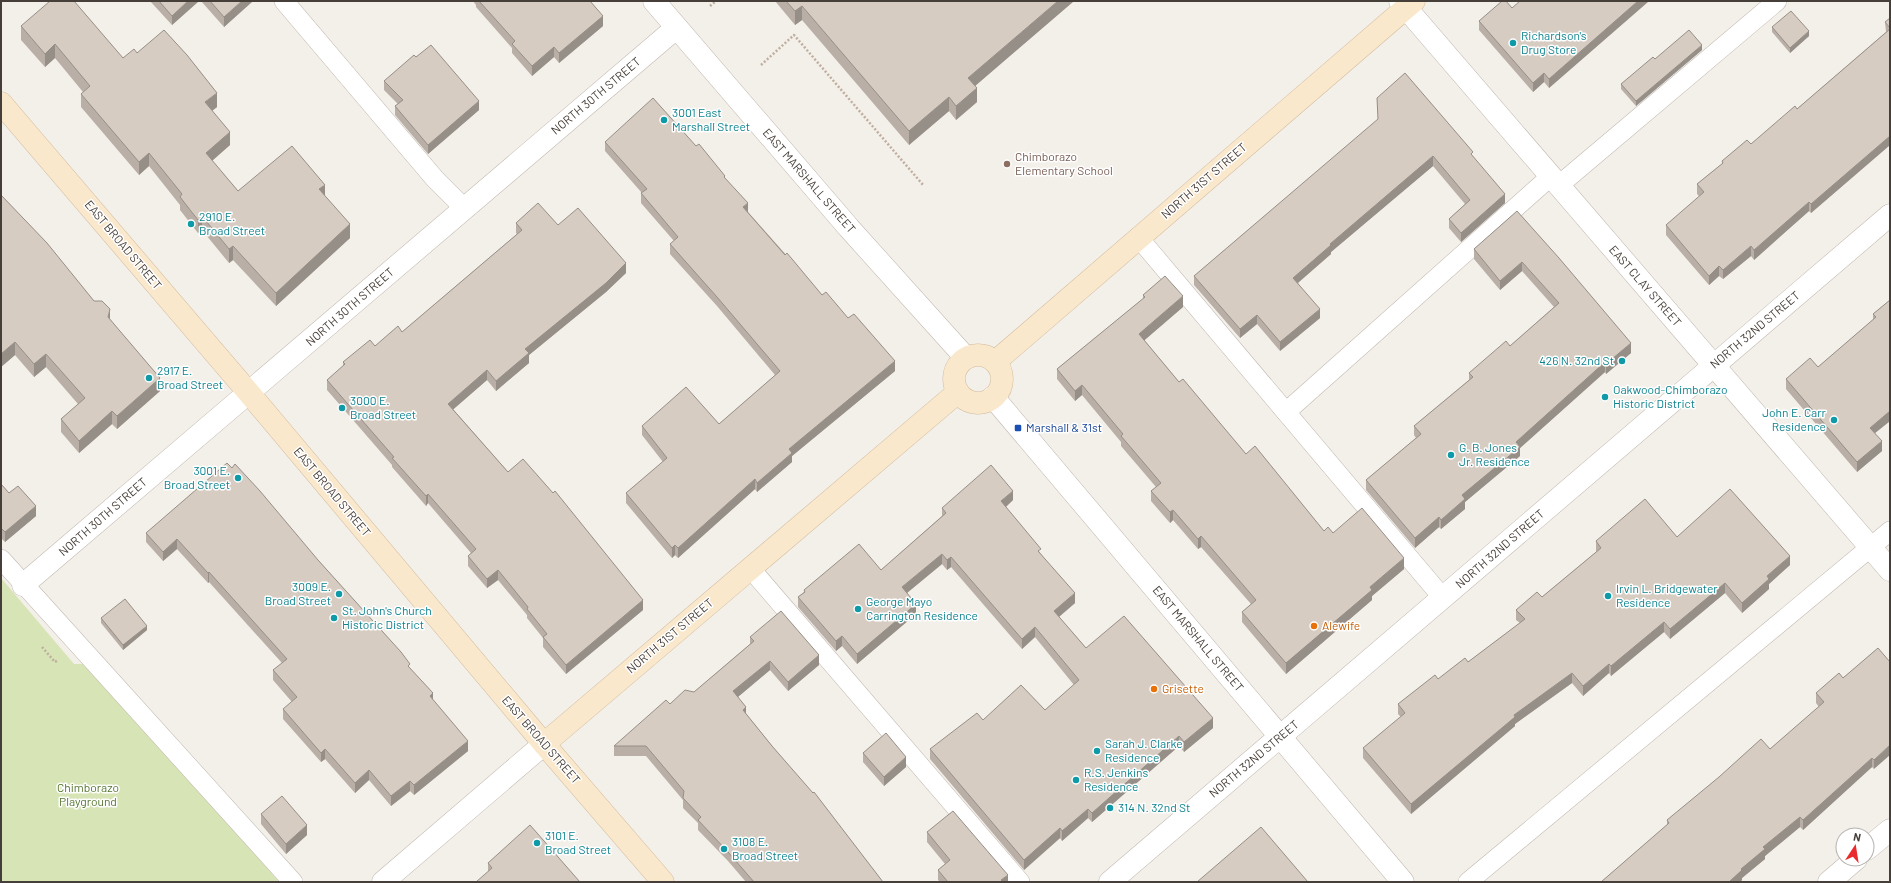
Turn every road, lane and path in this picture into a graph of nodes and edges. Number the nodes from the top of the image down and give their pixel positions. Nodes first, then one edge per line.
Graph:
1 (284, 1) edge
2 (654, 1) edge
3 (716, 1) edge
4 (1777, 1) edge
5 (1407, 3) edge
6 (710, 6) dead end
7 (676, 28) junction
8 (761, 65) dead end
9 (1, 103) edge
10 (1554, 182) junction
11 (924, 186) dead end
12 (464, 208) junction
13 (1890, 215) edge
14 (1138, 237) junction
15 (966, 358) junction
16 (995, 362) junction
17 (1714, 365) junction
18 (958, 392) junction
19 (249, 393) junction
20 (993, 397) junction
21 (1286, 412) junction
22 (1890, 531) edge
23 (1871, 548) junction
24 (1, 559) edge
25 (750, 568) junction
26 (1890, 570) edge
27 (23, 585) junction
28 (1443, 598) junction
29 (1281, 737) junction
30 (544, 744) junction
31 (1890, 830) edge
32 (1875, 842) edge
33 (1847, 867) edge
34 (293, 882) edge
35 (383, 882) edge
36 (663, 882) edge
37 (1020, 882) edge
38 (1110, 882) edge
39 (1403, 882) edge
40 (1468, 882) edge
41 (1829, 882) edge

1 - 12 lane
2 - 7 street, EAST MARSHALL STREET
3 - 6 path
4 - 10 lane
5 - 10 street, EAST CLAY STREET
5 - 14 street, NORTH 31ST STREET
7 - 12 street, NORTH 30TH STREET
7 - 15 street, EAST MARSHALL STREET
8 - 11 path
9 - 19 street, EAST BROAD STREET
10 - 17 street, EAST CLAY STREET
10 - 21 lane
12 - 19 street, NORTH 30TH STREET
13 - 17 street, NORTH 32ND STREET
14 - 16 street, NORTH 31ST STREET
14 - 21 lane
15 - 16 street
15 - 18 street
16 - 20 street
17 - 23 street, EAST CLAY STREET
17 - 28 street, NORTH 32ND STREET
18 - 20 street
18 - 25 street, NORTH 31ST STREET
19 - 27 street, NORTH 30TH STREET
19 - 30 street, EAST BROAD STREET
20 - 29 street, EAST MARSHALL STREET
21 - 28 lane
22 - 23 lane
23 - 26 street, EAST CLAY STREET
23 - 40 lane
24 - 27 lane
25 - 30 street, NORTH 31ST STREET
25 - 37 lane
27 - 34 lane
28 - 29 street, NORTH 32ND STREET
29 - 38 street, NORTH 32ND STREET
29 - 39 street, EAST MARSHALL STREET
30 - 35 street, NORTH 31ST STREET
30 - 36 street, EAST BROAD STREET
31 - 32 street
33 - 41 street

